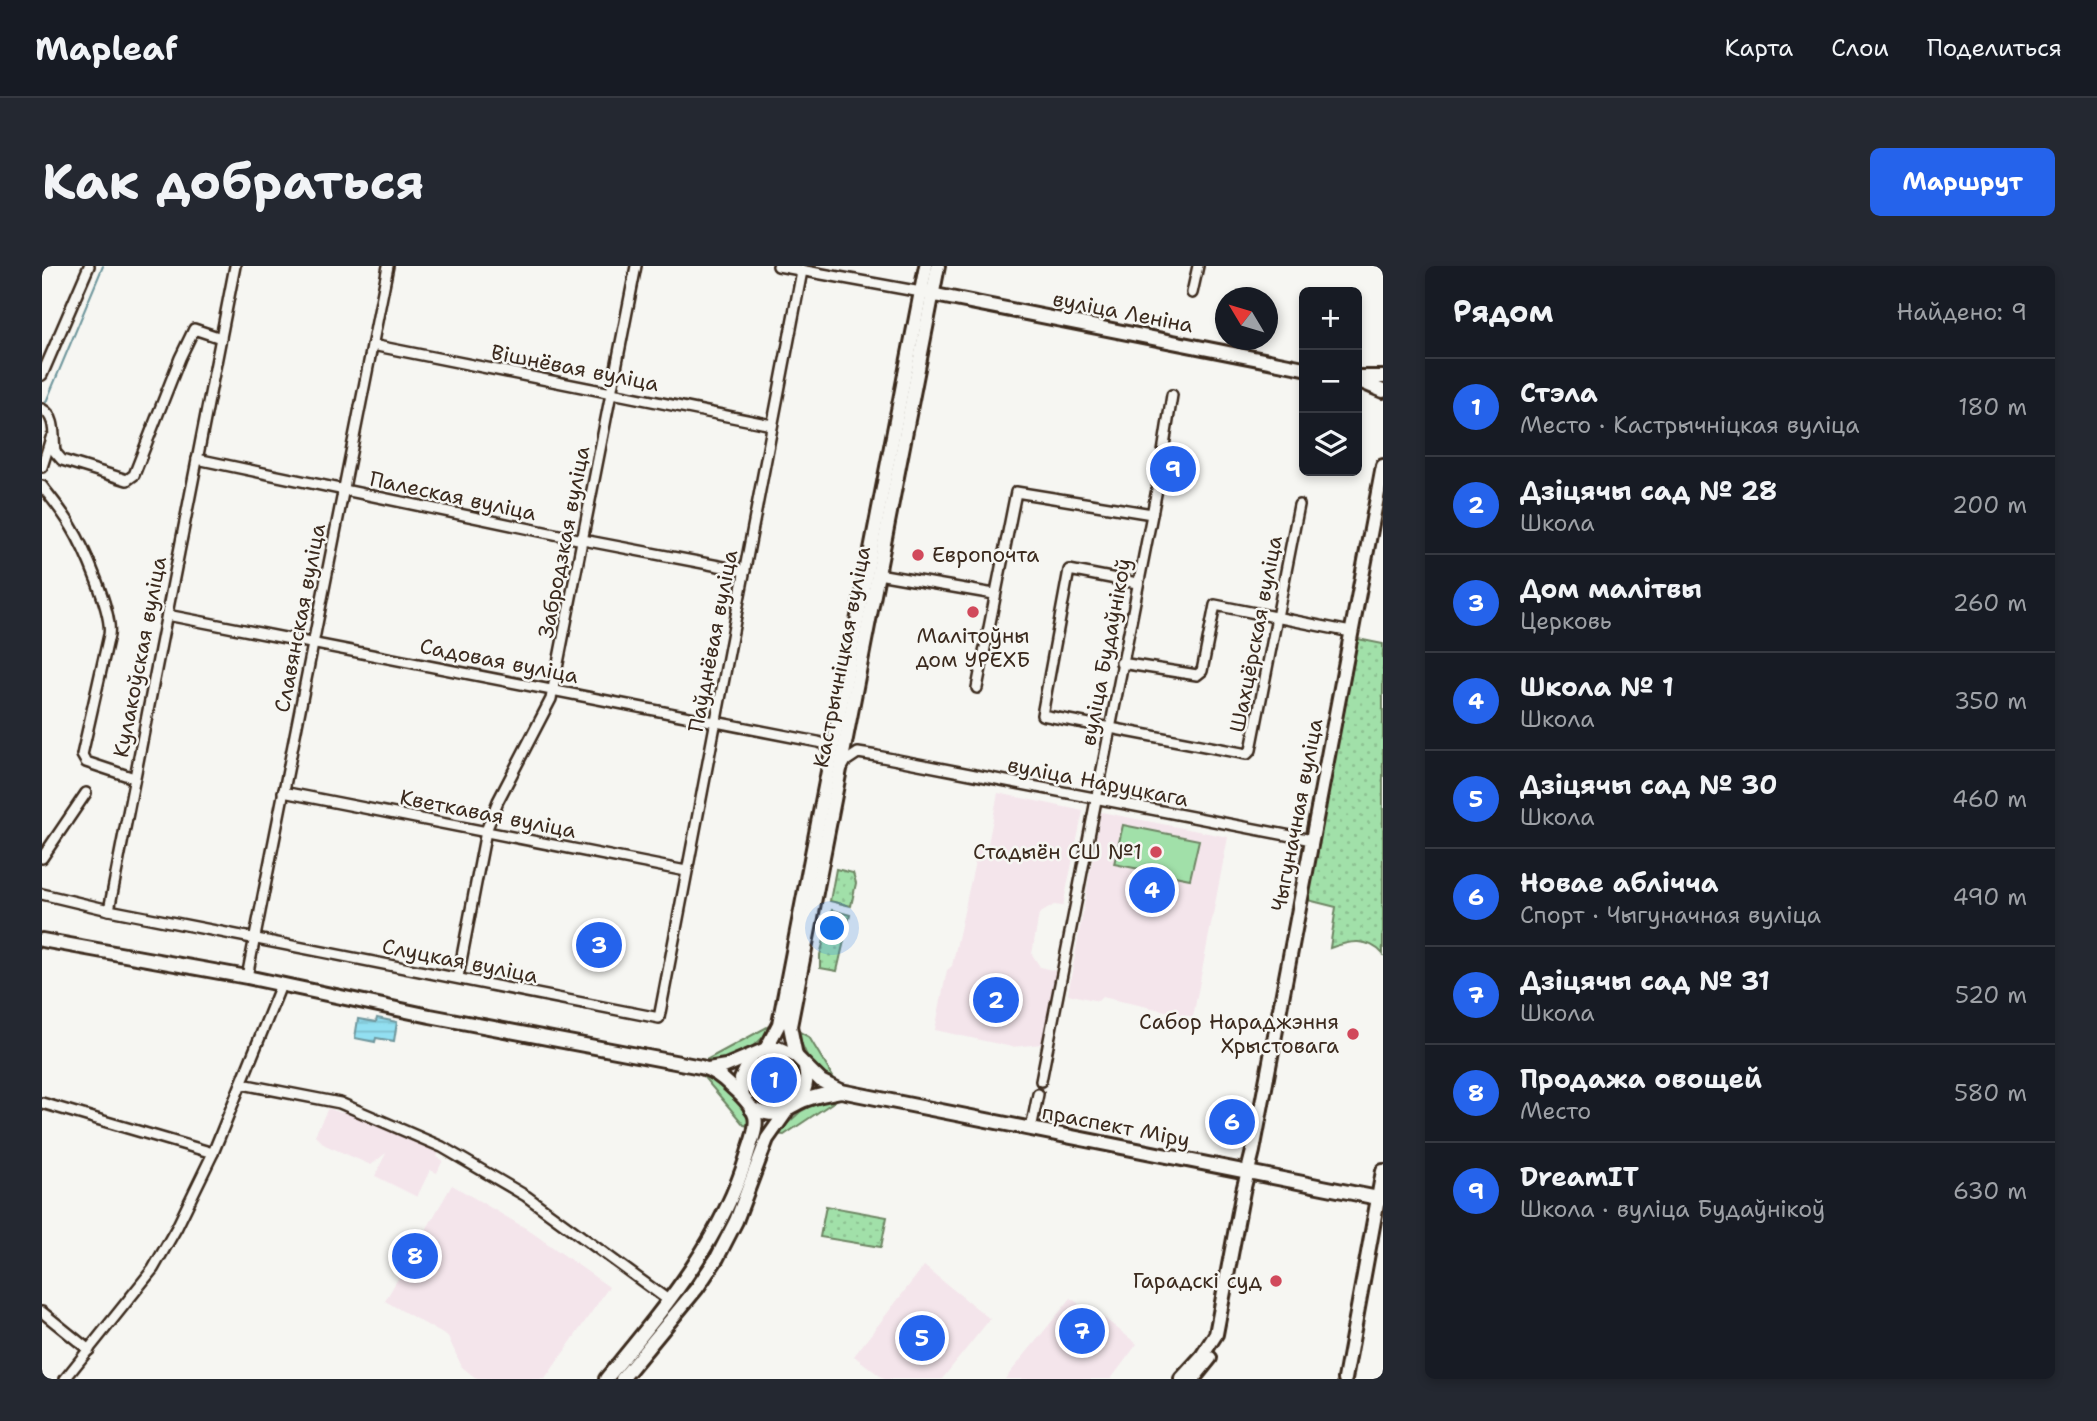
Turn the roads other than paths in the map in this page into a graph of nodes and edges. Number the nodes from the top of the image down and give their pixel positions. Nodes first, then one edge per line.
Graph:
1 (89, 266) edge
2 (235, 266) edge
3 (388, 266) edge
4 (636, 266) edge
5 (778, 266) edge
6 (926, 266) edge
7 (939, 266) edge
8 (1198, 266) edge
9 (802, 271) junction
10 (927, 293) junction
11 (1192, 293) dead end
12 (219, 337) junction
13 (372, 345) junction
14 (1299, 367) edge
15 (42, 375) edge
16 (1383, 377) edge
17 (1362, 378) edge
18 (1362, 380) edge
19 (1383, 391) edge
20 (610, 392) junction
21 (1172, 395) dead end
22 (42, 409) edge
23 (772, 425) junction
24 (53, 433) junction
25 (197, 459) junction
26 (1383, 466) edge
27 (42, 467) edge
28 (42, 485) edge
29 (342, 491) junction
30 (1299, 505) dead end
31 (1152, 514) junction
32 (583, 540) junction
33 (745, 571) junction
34 (878, 574) junction
35 (1137, 583) junction
36 (995, 594) junction
37 (167, 615) junction
38 (1277, 618) junction
39 (1351, 632) junction
40 (313, 643) junction
41 (1121, 663) junction
42 (976, 688) dead end
43 (552, 689) junction
44 (848, 721) junction
45 (716, 722) junction
46 (1109, 728) junction
47 (836, 734) junction
48 (825, 744) junction
49 (877, 755) junction
50 (831, 756) junction
51 (839, 775) junction
52 (132, 777) junction
53 (283, 792) junction
54 (86, 793) dead end
55 (1096, 799) junction
56 (485, 831) junction
57 (1312, 840) junction
58 (42, 858) edge
59 (686, 871) junction
60 (42, 894) edge
61 (106, 910) junction
62 (254, 939) junction
63 (42, 940) edge
64 (247, 977) junction
65 (458, 977) junction
66 (281, 985) junction
67 (659, 1018) joint
68 (765, 1049) junction
69 (752, 1056) junction
70 (796, 1056) junction
71 (804, 1067) junction
72 (708, 1069) junction
73 (1041, 1081) dead end
74 (242, 1084) junction
75 (841, 1091) junction
76 (1038, 1094) dead end
77 (743, 1097) junction
78 (42, 1103) edge
79 (792, 1107) junction
80 (751, 1109) junction
81 (1031, 1129) junction
82 (213, 1153) junction
83 (1383, 1171) edge
84 (1249, 1172) junction
85 (1381, 1198) edge
86 (668, 1300) junction
87 (1224, 1306) junction
88 (42, 1312) edge
89 (89, 1350) junction
90 (65, 1379) edge
91 (606, 1379) edge
92 (622, 1379) edge
93 (1181, 1379) edge
94 (1193, 1379) edge
95 (1345, 1379) edge

1 - 15 street
2 - 12 street, Кулакоўская вуліца
3 - 13 street, Славянская вуліца
4 - 20 street, Забродзкая вуліца
5 - 9 street
6 - 10 main road, Кастрычніцкая вуліца
7 - 10 main road, Кастрычніцкая вуліца
8 - 11 street
9 - 10 street
9 - 23 street, Паўднёвая вуліца
10 - 14 main road, вуліца Леніна
10 - 34 main road, Кастрычніцкая вуліца
10 - 47 main road, Кастрычніцкая вуліца
12 - 24 street
12 - 25 street, Кулакоўская вуліца
13 - 20 street, Вішнёвая вуліца
13 - 29 street, Славянская вуліца
16 - 17 main road
18 - 19 main road
20 - 23 street, Вішнёвая вуліца
20 - 32 street, Забродзкая вуліца
21 - 31 street, вуліца Будаўнікоў
22 - 24 street
23 - 33 street, Паўднёвая вуліца
24 - 27 street
25 - 29 street, Палеская вуліца
25 - 37 street, Кулакоўская вуліца
26 - 39 main road, Чыгуначная вуліца
28 - 52 street
29 - 32 street, Палеская вуліца
29 - 40 street, Славянская вуліца
30 - 38 street, Шахцёрская вуліца
31 - 35 street, вуліца Будаўнікоў
31 - 36 street
32 - 33 street, Палеская вуліца
32 - 43 street, Забродзкая вуліца
33 - 45 street, Паўднёвая вуліца
34 - 36 street
34 - 44 main road, Кастрычніцкая вуліца
35 - 41 street, вуліца Будаўнікоў
35 - 46 street
36 - 42 street
37 - 40 street, Садовая вуліца
37 - 52 street, Кулакоўская вуліца
38 - 39 street
38 - 41 street
38 - 46 street, Шахцёрская вуліца
39 - 57 main road, Чыгуначная вуліца
40 - 43 street, Садовая вуліца
40 - 53 street, Славянская вуліца
41 - 46 street, вуліца Будаўнікоў
43 - 45 street, Садовая вуліца
43 - 56 street, Забродзкая вуліца
44 - 49 street
44 - 51 main road, Кастрычніцкая вуліца
45 - 48 street, Садовая вуліца
45 - 59 street, Паўднёвая вуліца
46 - 55 street, вуліца Будаўнікоў
47 - 48 street
47 - 50 main road, Кастрычніцкая вуліца
48 - 50 street
49 - 51 street
49 - 55 street, вуліца Наруцкага
50 - 68 main road, Кастрычніцкая вуліца
51 - 70 main road, Кастрычніцкая вуліца
52 - 61 street, Кулакоўская вуліца
53 - 56 street, Кветкавая вуліца
53 - 62 street, Славянская вуліца
54 - 58 street
55 - 57 street, вуліца Наруцкага
55 - 73 street, вуліца Будаўнікоў
56 - 59 street, Кветкавая вуліца
56 - 65 street, Забродзкая вуліца
57 - 84 main road, Чыгуначная вуліца
59 - 67 street, Паўднёвая вуліца
60 - 61 street
61 - 62 street
62 - 64 street, Славянская вуліца
62 - 65 street, Слуцкая вуліца
63 - 64 main road
64 - 66 main road
65 - 67 street, Слуцкая вуліца
66 - 72 main road
66 - 74 street
68 - 69 main road
68 - 70 main road
69 - 72 main road
69 - 77 main road
70 - 71 main road
71 - 75 main road
71 - 79 main road
72 - 77 main road
74 - 82 street
74 - 86 street
75 - 79 main road
75 - 81 main road, праспект Міру
76 - 81 street
77 - 80 main road
78 - 82 street
79 - 80 main road
79 - 92 main road
80 - 86 main road
81 - 84 main road, праспект Міру
82 - 89 street
83 - 85 main road
84 - 85 main road, праспект Міру
84 - 87 main road
84 - 87 main road
85 - 95 main road
86 - 91 main road
87 - 93 main road
87 - 94 main road
88 - 89 street
89 - 90 street

